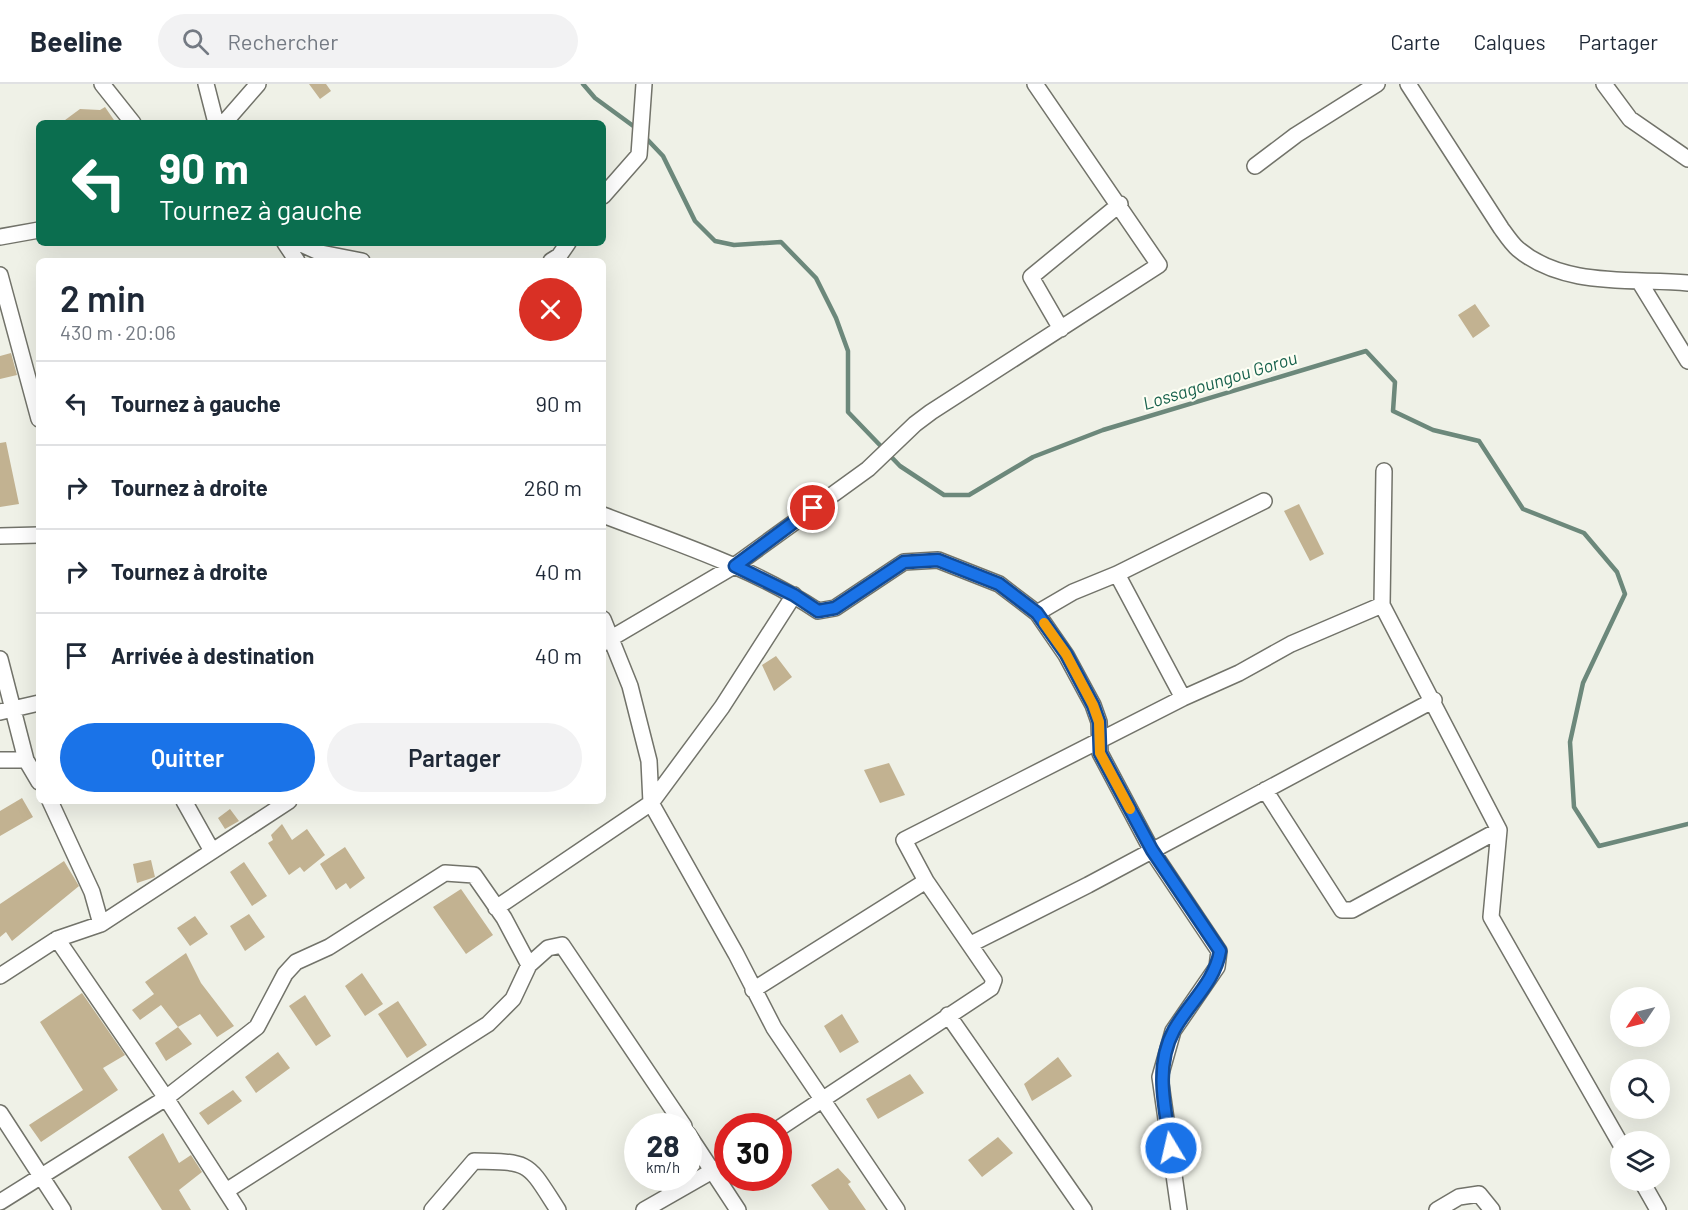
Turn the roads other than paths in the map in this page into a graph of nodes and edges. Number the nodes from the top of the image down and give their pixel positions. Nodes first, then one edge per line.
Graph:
1 (102, 84) edge
2 (206, 84) edge
3 (258, 84) edge
4 (644, 84) edge
5 (1035, 84) edge
6 (1377, 84) edge
7 (1408, 84) edge
8 (1604, 84) edge
9 (131, 120) edge
10 (215, 120) edge
11 (227, 120) edge
12 (1688, 159) edge
13 (1254, 166) dead end
14 (606, 192) edge
15 (1120, 204) junction
16 (36, 231) edge
17 (0, 237) edge
18 (306, 246) edge
19 (566, 246) edge
20 (347, 258) edge
21 (556, 258) edge
22 (0, 275) edge
23 (1639, 280) junction
24 (1688, 284) edge
25 (1061, 329) junction
26 (1688, 361) edge
27 (36, 408) edge
28 (1384, 471) dead end
29 (1264, 501) dead end
30 (606, 516) edge
31 (0, 536) edge
32 (36, 536) edge
33 (735, 566) junction
34 (1117, 574) junction
35 (794, 595) junction
36 (1382, 605) junction
37 (1037, 613) junction
38 (607, 640) edge
39 (0, 659) edge
40 (1183, 698) junction
41 (1434, 700) junction
42 (36, 704) edge
43 (7, 711) edge
44 (1098, 741) junction
45 (0, 760) edge
46 (26, 760) junction
47 (36, 777) edge
48 (1265, 790) junction
49 (651, 803) junction
50 (51, 804) edge
51 (186, 804) edge
52 (284, 804) edge
53 (1499, 830) junction
54 (1152, 850) junction
55 (212, 851) junction
56 (926, 881) junction
57 (496, 908) junction
58 (101, 924) junction
59 (57, 939) junction
60 (971, 944) junction
61 (529, 965) junction
62 (2, 970) edge
63 (753, 990) junction
64 (948, 1015) junction
65 (166, 1098) junction
66 (821, 1101) junction
67 (0, 1113) edge
68 (675, 1113) edge
69 (792, 1120) edge
70 (1613, 1131) edge
71 (702, 1155) edge
72 (713, 1171) junction
73 (41, 1176) junction
74 (226, 1191) junction
75 (1647, 1191) edge
76 (0, 1202) edge
77 (63, 1210) edge
78 (238, 1210) edge
79 (432, 1210) edge
80 (558, 1210) edge
81 (644, 1210) edge
82 (738, 1210) edge
83 (897, 1210) edge
84 (1084, 1210) edge
85 (1179, 1210) edge
86 (1437, 1210) edge
87 (1492, 1210) edge
88 (1658, 1210) edge

1 - 9 street
2 - 10 street
3 - 11 street
4 - 14 street
5 - 15 street
6 - 13 street
7 - 23 street
8 - 12 street
15 - 25 street
15 - 25 street
16 - 17 street
18 - 20 street
19 - 21 street
22 - 27 street
23 - 24 street
23 - 26 street
25 - 33 street
28 - 36 street
29 - 34 street
30 - 33 street
31 - 32 street
33 - 35 street
33 - 38 street
34 - 37 street
34 - 40 street
35 - 37 street
35 - 49 street
36 - 40 street
36 - 41 street
37 - 44 street
38 - 49 street
39 - 43 street
40 - 44 street
41 - 48 street
41 - 53 street
42 - 43 street
43 - 46 street
44 - 54 street
44 - 56 street
45 - 46 street
46 - 47 street
48 - 53 street
48 - 54 street
49 - 57 street
49 - 63 street
50 - 58 street
51 - 55 street
52 - 55 street
53 - 70 street
54 - 60 street
54 - 85 street
55 - 58 street
56 - 60 street
56 - 63 street
57 - 61 street
57 - 65 street
58 - 59 street
59 - 62 street
59 - 65 street
60 - 64 street
61 - 68 street
61 - 74 street
63 - 66 street
64 - 66 street
64 - 84 street
65 - 73 street
65 - 74 street
66 - 69 street
66 - 83 street
67 - 73 street
71 - 72 street
72 - 81 street
72 - 82 street
73 - 76 street
73 - 77 street
74 - 78 street
75 - 88 street
79 - 80 street
86 - 87 street

